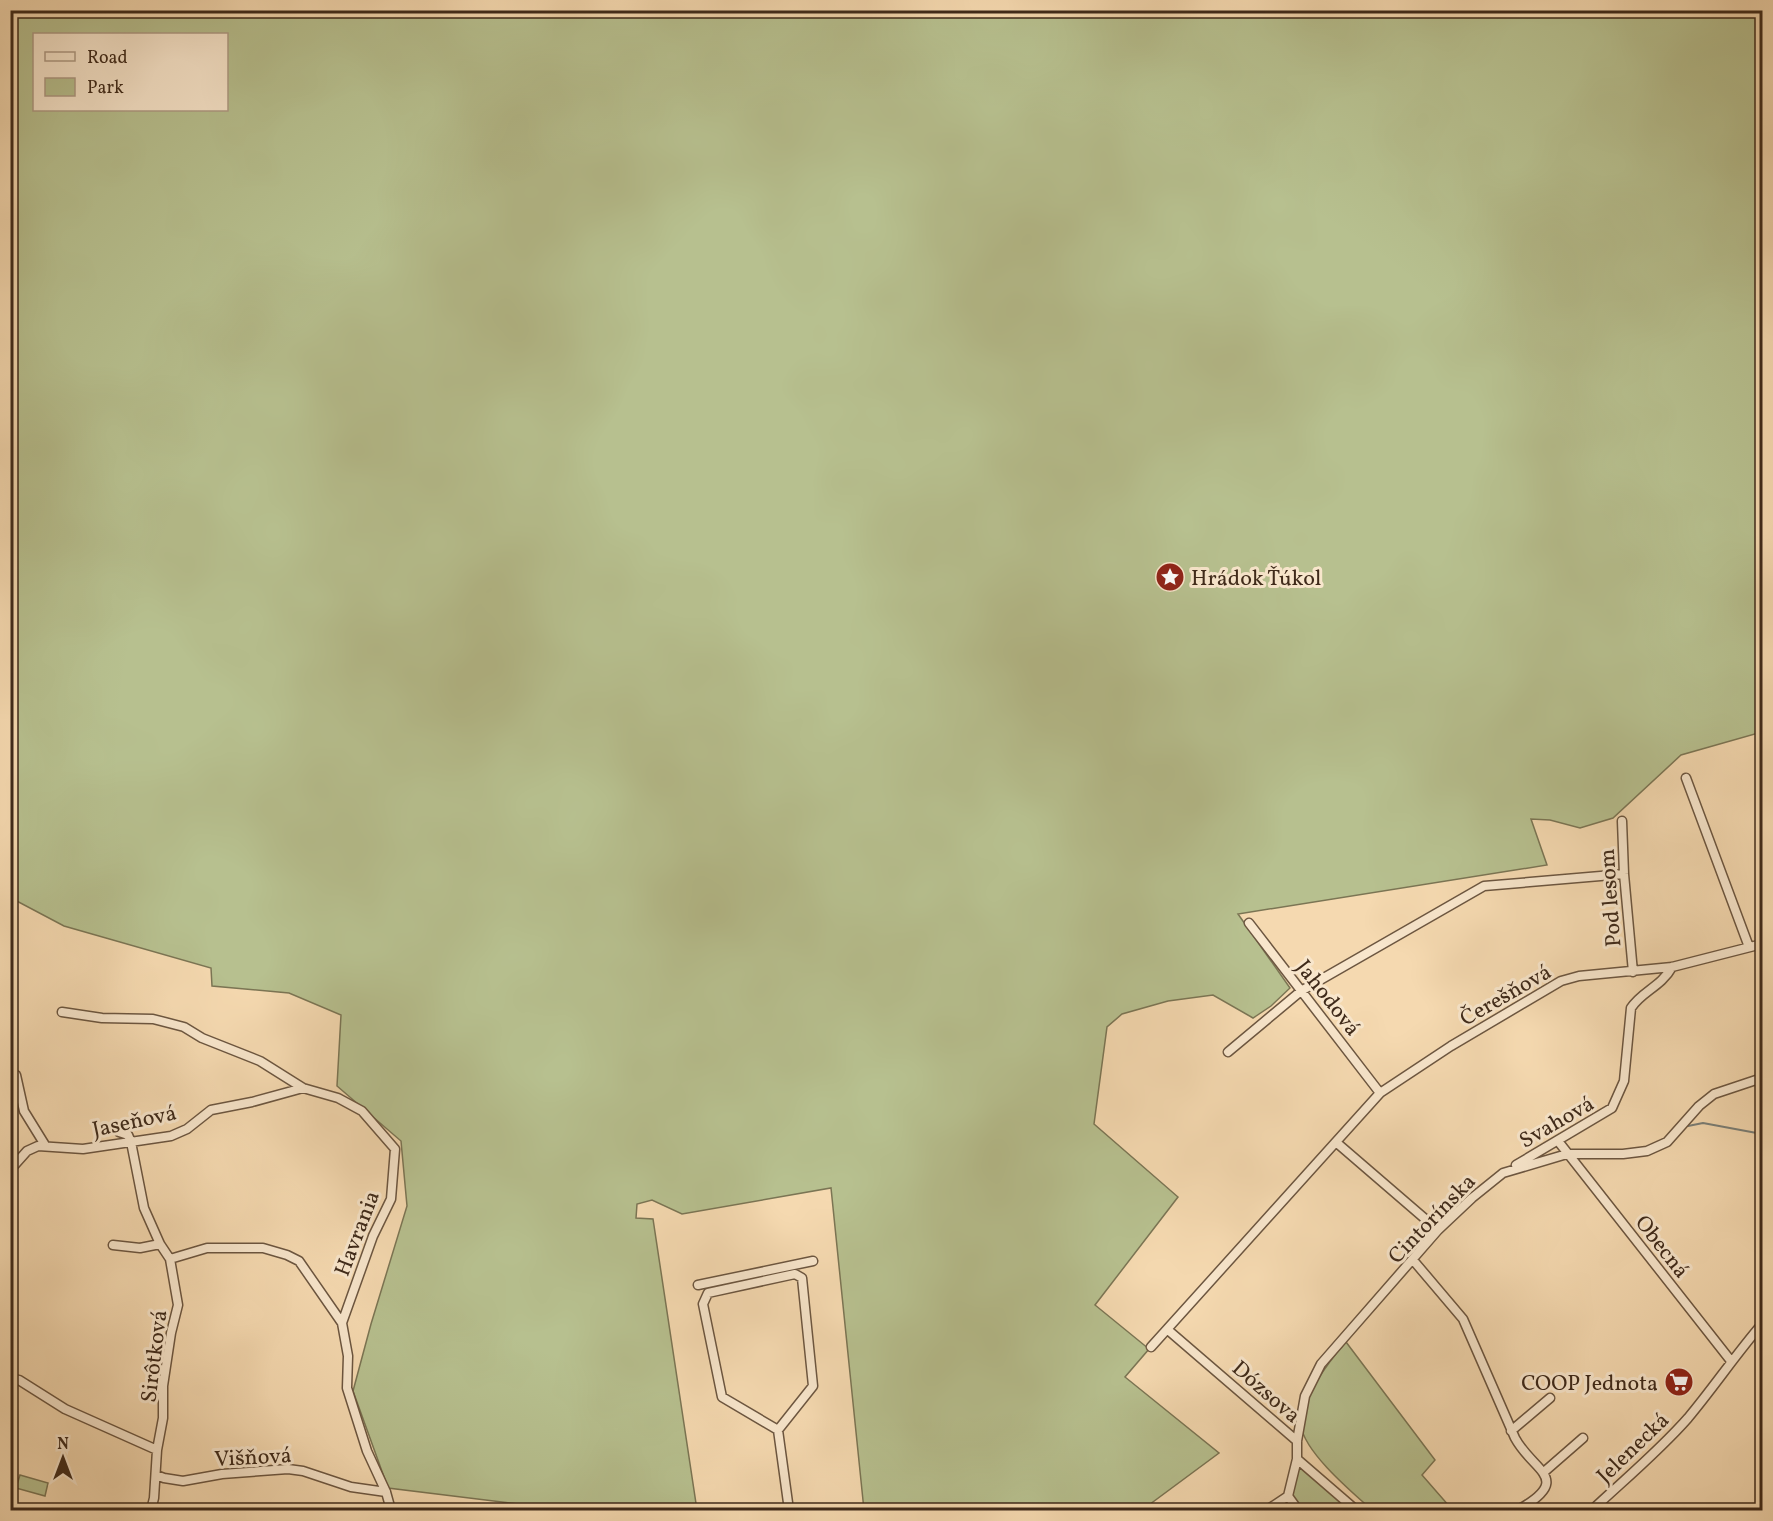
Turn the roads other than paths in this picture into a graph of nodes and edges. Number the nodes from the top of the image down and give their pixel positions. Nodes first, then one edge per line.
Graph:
1 (1686, 778) dead end
2 (1622, 821) dead end
3 (1624, 874) junction
4 (1249, 923) dead end
5 (1762, 944) edge
6 (1749, 947) junction
7 (1672, 967) junction
8 (1633, 972) junction
9 (1301, 991) junction
10 (62, 1012) dead end
11 (1228, 1052) dead end
12 (10, 1073) edge
13 (1762, 1078) edge
14 (303, 1088) junction
15 (1380, 1093) junction
16 (119, 1132) dead end
17 (1558, 1141) junction
18 (131, 1142) junction
19 (1337, 1143) junction
20 (45, 1145) junction
21 (1567, 1154) junction
22 (10, 1170) edge
23 (1503, 1173) junction
24 (1438, 1230) junction
25 (160, 1244) junction
26 (113, 1245) dead end
27 (170, 1259) junction
28 (1413, 1260) junction
29 (813, 1261) dead end
30 (774, 1274) junction
31 (731, 1283) junction
32 (698, 1285) dead end
33 (342, 1323) junction
34 (1762, 1324) edge
35 (1168, 1330) junction
36 (1151, 1347) dead end
37 (1731, 1361) junction
38 (10, 1378) edge
39 (1550, 1398) dead end
40 (778, 1430) junction
41 (1512, 1431) junction
42 (1583, 1438) dead end
43 (1297, 1441) junction
44 (157, 1450) junction
45 (1297, 1459) junction
46 (1544, 1472) junction
47 (156, 1475) junction
48 (386, 1492) junction
49 (1288, 1496) junction
50 (151, 1510) edge
51 (391, 1510) edge
52 (789, 1510) edge
53 (1267, 1510) edge
54 (1298, 1510) edge
55 (1356, 1510) edge
56 (1518, 1510) edge
57 (1592, 1510) edge

1 - 6 street
2 - 3 street, Pod lesom
3 - 8 street, Pod lesom
3 - 9 street
4 - 9 street, Jahodová
5 - 6 street, Čerešňová
6 - 7 street, Čerešňová
7 - 8 street, Čerešňová
7 - 17 street, Svahová
8 - 15 street, Čerešňová
9 - 11 street
9 - 15 street, Jahodová
10 - 14 street, Havrania
12 - 20 street
13 - 21 street, Cintorínska
14 - 18 street, Jaseňová
14 - 33 street, Havrania
15 - 19 street, Čerešňová
16 - 18 street
17 - 21 street, Obecná
17 - 23 street, Svahová
18 - 20 street, Jaseňová
18 - 25 street, Sirôtková
19 - 24 street
19 - 35 street, Čerešňová
20 - 22 street
21 - 23 street, Cintorínska
21 - 37 street, Obecná
23 - 24 street, Cintorínska
24 - 28 street, Cintorínska
25 - 26 street
25 - 27 street, Sirôtková
27 - 33 street
27 - 44 street, Sirôtková
28 - 41 street
28 - 43 street, Cintorínska
29 - 30 street
30 - 31 street
30 - 40 street
31 - 32 street
31 - 40 street
33 - 48 street, Havrania
34 - 37 street, Jelenecká
35 - 36 street, Čerešňová
35 - 43 street, Dózsova
37 - 57 street, Jelenecká
38 - 44 street
39 - 41 street
40 - 52 street
41 - 46 street
42 - 46 street
43 - 45 street, Dózsova
44 - 47 street, Sirôtková
45 - 49 street
45 - 55 street, Dózsova
46 - 56 street
47 - 48 street, Višňová
47 - 50 street, Sirôtková
48 - 51 street, Havrania
49 - 53 street
49 - 54 street

